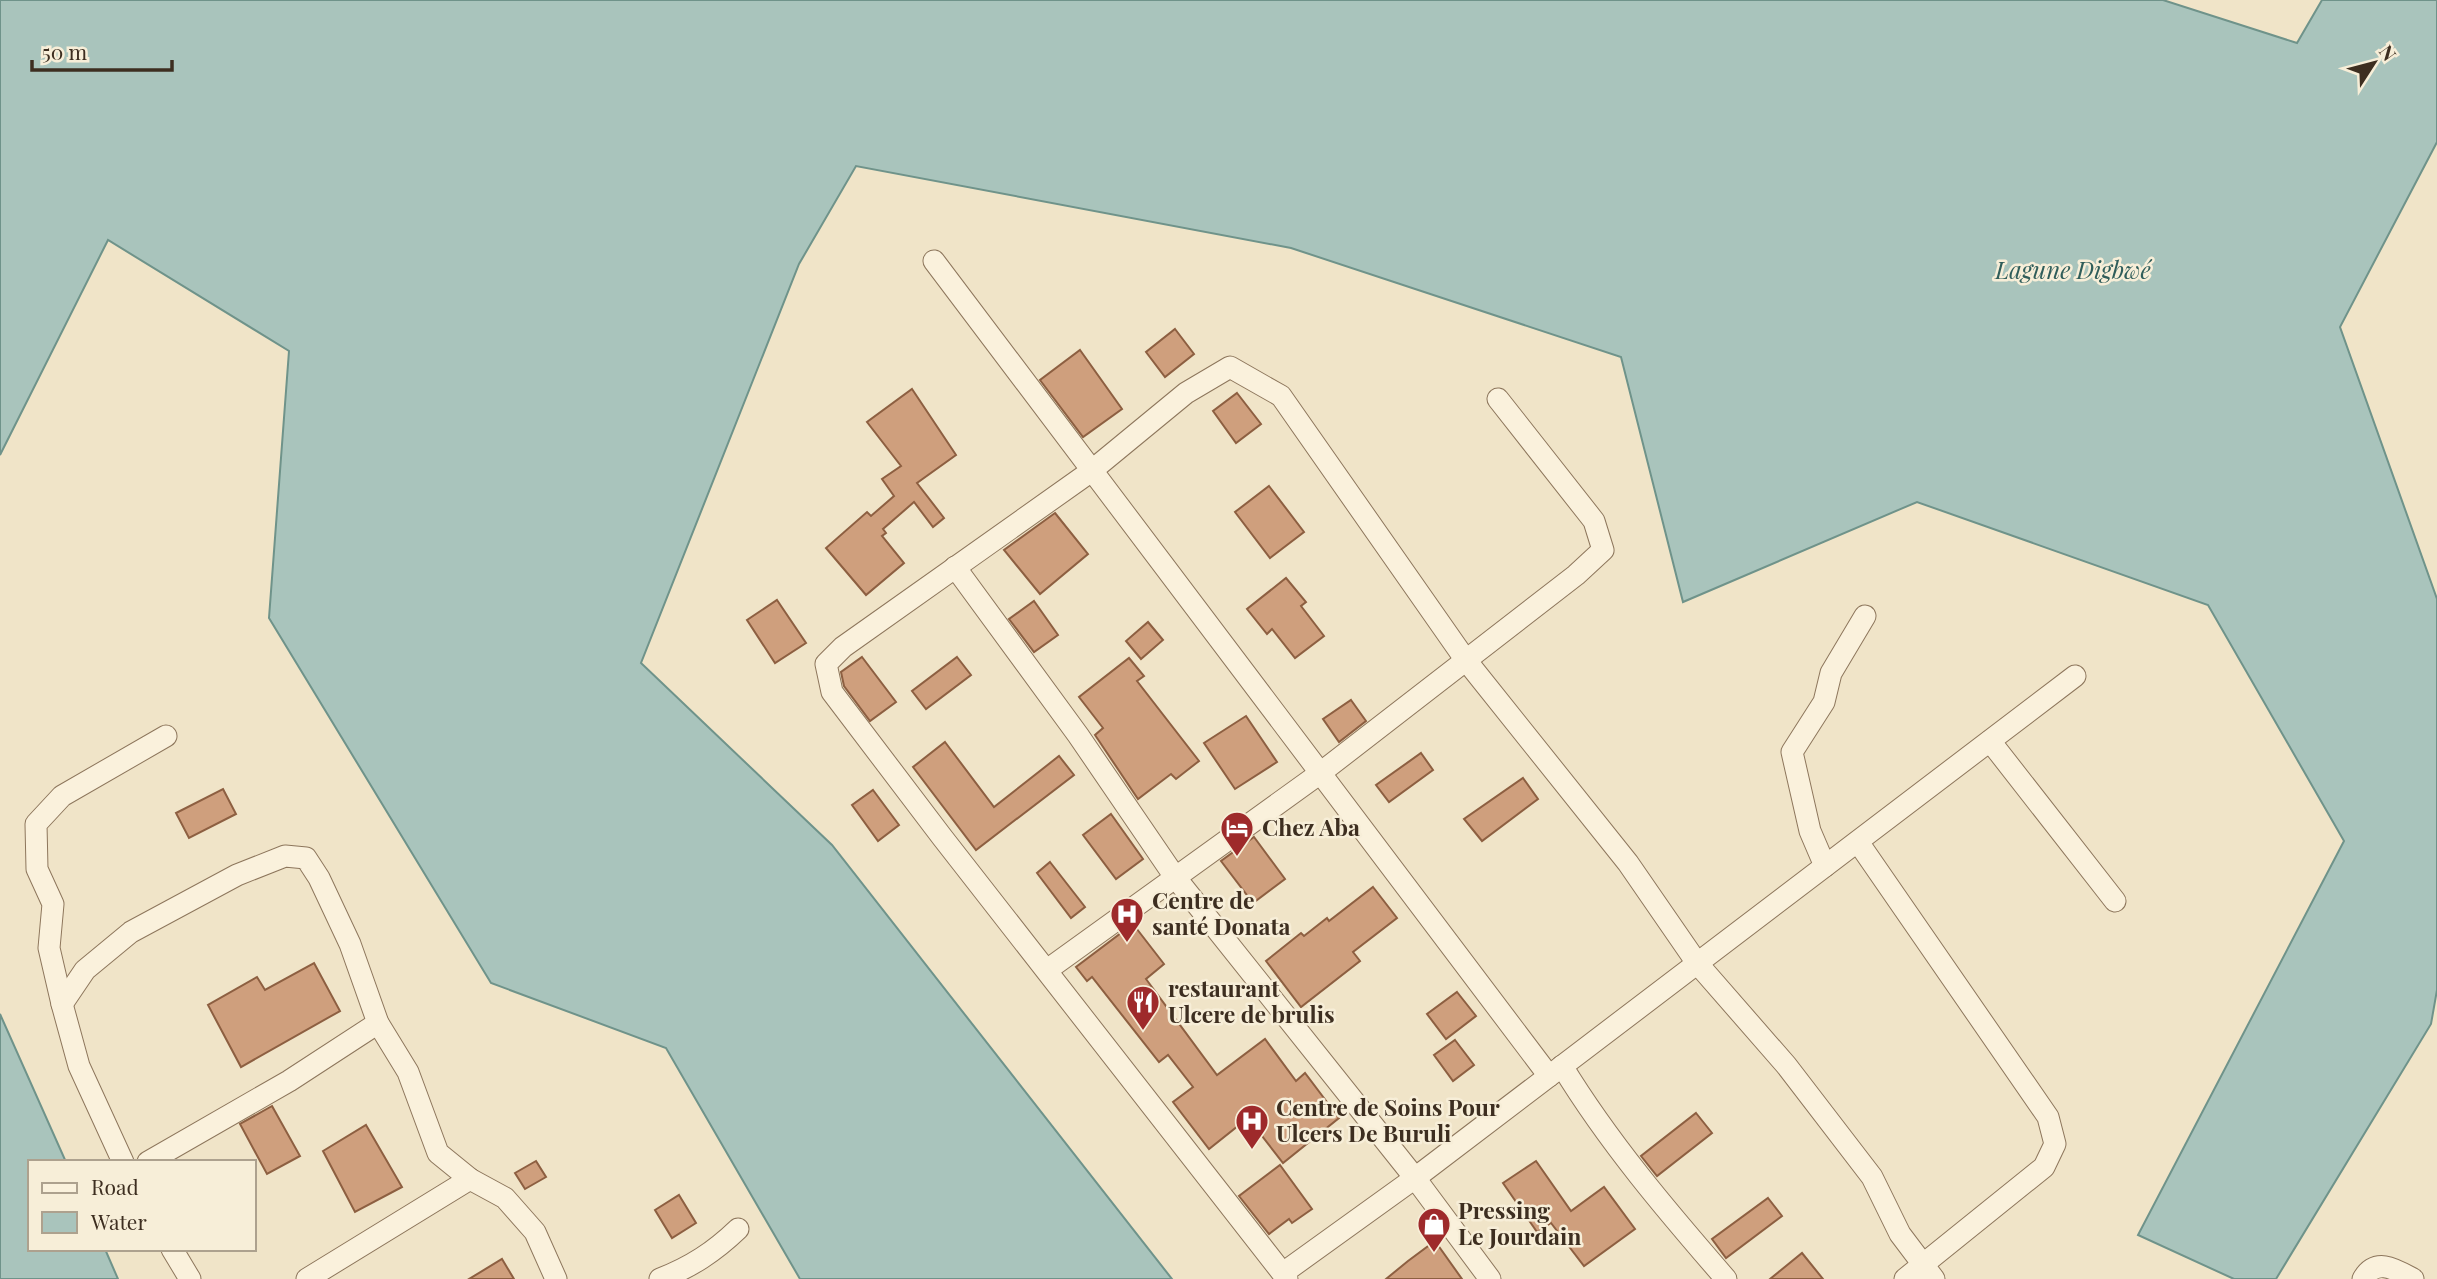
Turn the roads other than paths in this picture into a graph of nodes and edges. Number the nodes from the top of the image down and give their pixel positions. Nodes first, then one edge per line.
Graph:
1 (934, 261) dead end
2 (1498, 399) dead end
3 (1090, 472) junction
4 (955, 567) junction
5 (1865, 616) dead end
6 (1465, 659) junction
7 (2075, 676) dead end
8 (166, 736) dead end
9 (1990, 741) junction
10 (1319, 775) junction
11 (1858, 842) junction
12 (1825, 866) junction
13 (1175, 877) junction
14 (2115, 901) dead end
15 (1697, 963) junction
16 (1047, 970) junction
17 (62, 1004) junction
18 (379, 1023) junction
19 (1556, 1071) junction
20 (123, 1160) edge
21 (151, 1160) edge
22 (1415, 1178) junction
23 (470, 1179) junction
24 (738, 1229) dead end
25 (173, 1251) edge
26 (1928, 1272) edge
27 (1285, 1276) edge
28 (190, 1279) edge
29 (307, 1279) edge
30 (556, 1279) edge
31 (660, 1279) edge
32 (1490, 1279) edge
33 (1726, 1279) edge
34 (1905, 1279) edge
35 (2363, 1279) edge
36 (2413, 1279) edge

1 - 3 street
2 - 6 street
3 - 4 street
3 - 6 street
3 - 10 street
4 - 13 street
4 - 16 street
5 - 12 street
6 - 10 street
6 - 15 street
7 - 9 street
8 - 17 street
9 - 11 street
9 - 14 street
10 - 13 street
10 - 19 street
11 - 12 street
11 - 26 street
12 - 15 street
13 - 16 street
13 - 22 street
15 - 19 street
15 - 26 street
16 - 27 street
17 - 18 street
17 - 20 street
18 - 21 street
18 - 23 street
19 - 22 street
19 - 33 street
22 - 27 street
22 - 32 street
23 - 29 street
23 - 30 street
24 - 31 street
25 - 28 street
26 - 34 street
35 - 36 street

